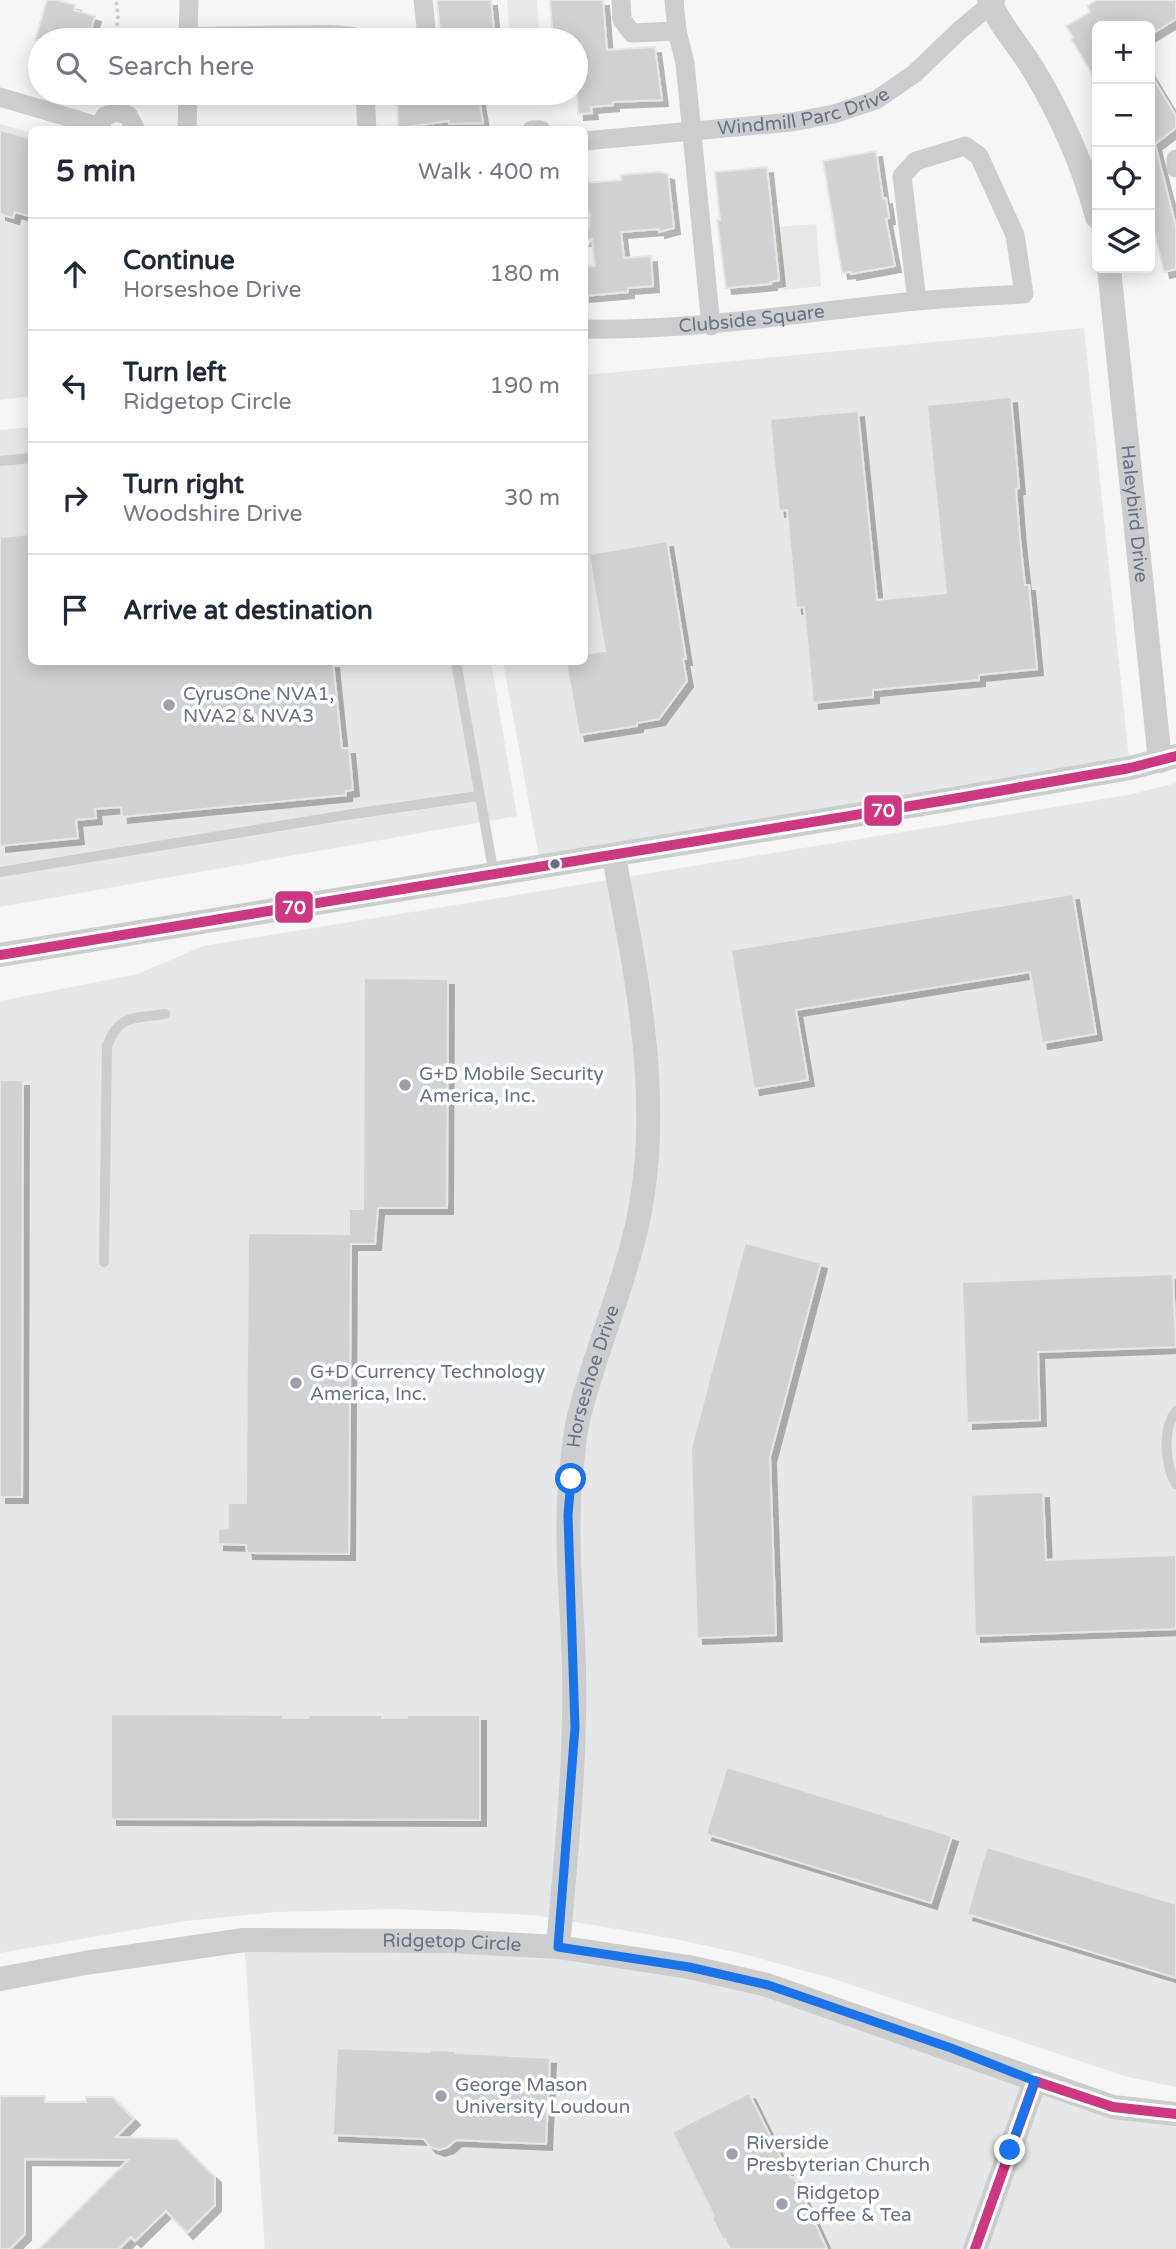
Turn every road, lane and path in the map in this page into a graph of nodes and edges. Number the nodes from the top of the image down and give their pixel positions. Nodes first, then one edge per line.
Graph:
1 (116, 0) edge
2 (190, 0) edge
3 (423, 0) edge
4 (621, 0) edge
5 (674, 0) edge
6 (988, 1) edge
7 (117, 28) edge
8 (188, 28) edge
9 (426, 28) edge
10 (677, 31) junction
11 (0, 97) edge
12 (188, 105) edge
13 (366, 105) edge
14 (92, 126) edge
15 (99, 126) edge
16 (134, 126) edge
17 (187, 126) edge
18 (367, 126) edge
19 (692, 131) junction
20 (588, 141) edge
21 (1176, 159) edge
22 (1176, 168) edge
23 (1095, 210) edge
24 (1110, 273) edge
25 (917, 301) junction
26 (710, 326) junction
27 (588, 329) edge
28 (28, 458) edge
29 (0, 461) edge
30 (456, 665) edge
31 (1168, 758) edge
32 (478, 796) junction
33 (614, 857) junction
34 (0, 872) edge
35 (494, 876) junction
36 (0, 955) edge
37 (165, 1014) dead end
38 (104, 1262) dead end
39 (1176, 1411) edge
40 (1176, 1484) edge
41 (558, 1947) junction
42 (0, 1979) edge
43 (1035, 2081) junction
44 (1176, 2114) edge
45 (975, 2249) edge

1 - 7 path
2 - 8 street
3 - 9 street
4 - 10 street
5 - 10 street
6 - 19 street, Windmill Parc Drive
6 - 23 street
10 - 19 street
11 - 14 street
12 - 17 street
13 - 18 street
15 - 16 street
19 - 20 street, Windmill Parc Drive
19 - 26 street
21 - 22 street
24 - 31 street, Haleybird Drive
25 - 25 street, Clubside Square
25 - 26 street, Clubside Square
26 - 27 street, Clubside Square
28 - 29 lane
30 - 32 lane
31 - 33 street
32 - 34 lane
32 - 35 lane
33 - 35 street
33 - 41 street, Horseshoe Drive
35 - 36 street
37 - 38 lane
39 - 40 lane
41 - 42 street, Ridgetop Circle
41 - 43 street, Ridgetop Circle
43 - 44 street, Ridgetop Circle
43 - 45 street

